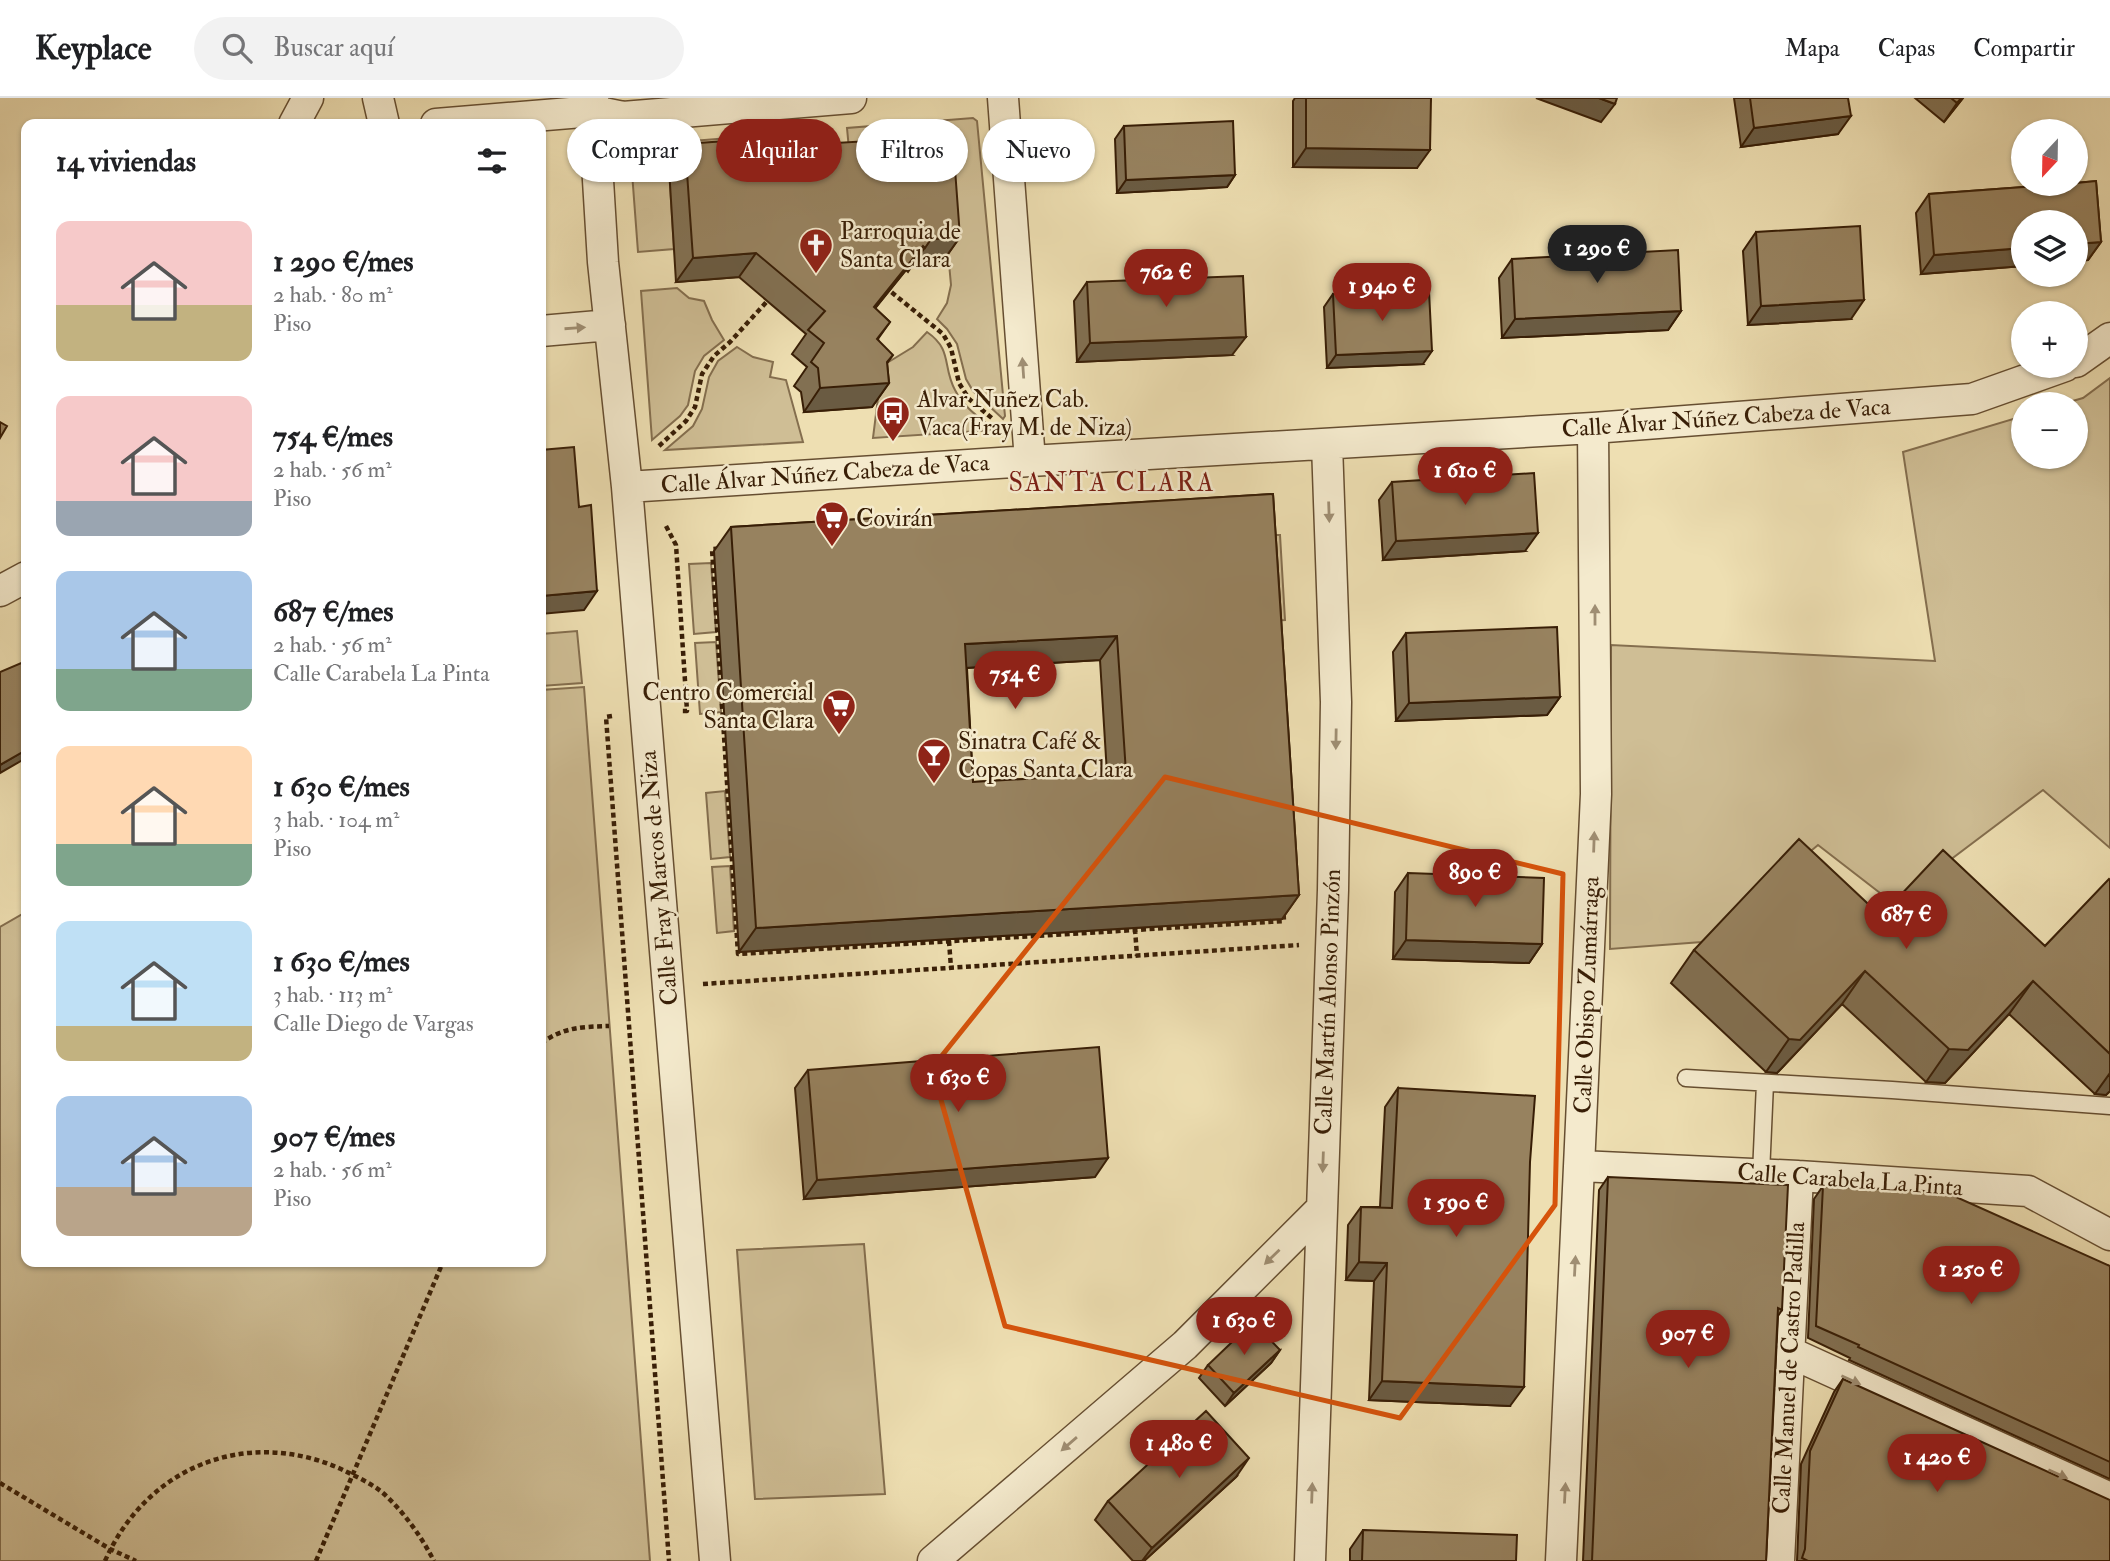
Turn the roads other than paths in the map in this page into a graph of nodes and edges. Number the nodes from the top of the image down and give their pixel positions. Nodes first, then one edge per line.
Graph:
1 (308, 98) edge
2 (378, 98) edge
3 (851, 98) edge
4 (1003, 98) edge
5 (745, 102) edge
6 (594, 104) edge
7 (297, 119) edge
8 (383, 119) edge
9 (476, 119) edge
10 (610, 325) junction
11 (546, 331) edge
12 (2110, 338) edge
13 (2088, 354) edge
14 (2031, 378) edge
15 (1593, 428) junction
16 (1327, 444) junction
17 (1030, 461) junction
18 (627, 487) junction
19 (21, 580) edge
20 (0, 591) edge
21 (1686, 1078) dead end
22 (1765, 1083) junction
23 (2110, 1107) edge
24 (1580, 1166) junction
25 (1761, 1174) junction
26 (1798, 1175) junction
27 (1321, 1209) junction
28 (2110, 1235) edge
29 (1789, 1352) junction
30 (2110, 1497) edge
31 (715, 1561) edge
32 (933, 1561) edge
33 (1310, 1561) edge
34 (1561, 1561) edge
35 (1779, 1561) edge

1 - 7 street
2 - 8 street
3 - 5 street
17 -> 4 street
5 - 6 street
6 - 9 street
6 - 10 street, Calle Fray Marcos de Niza
11 -> 10 street
10 - 18 street, Calle Fray Marcos de Niza
12 - 13 street
14 - 15 street, Calle Álvar Núñez Cabeza de Vaca
15 - 16 street, Calle Álvar Núñez Cabeza de Vaca
24 -> 15 street, Calle Obispo Zumárraga
16 - 17 street, Calle Álvar Núñez Cabeza de Vaca
16 -> 27 street, Calle Martín Alonso Pinzón
17 - 18 street, Calle Álvar Núñez Cabeza de Vaca
18 - 31 street, Calle Fray Marcos de Niza
19 - 20 street
21 - 22 lane
22 - 23 lane
22 - 25 lane
24 - 25 street, Calle Carabela La Pinta
34 -> 24 street, Calle Obispo Zumárraga
25 - 26 street, Calle Carabela La Pinta
26 - 28 street, Calle Carabela La Pinta
26 - 29 street, Calle Manuel de Castro Padilla
27 -> 32 street
33 -> 27 street, Calle Martín Alonso Pinzón
29 -> 30 street
29 - 35 street, Calle Manuel de Castro Padilla

